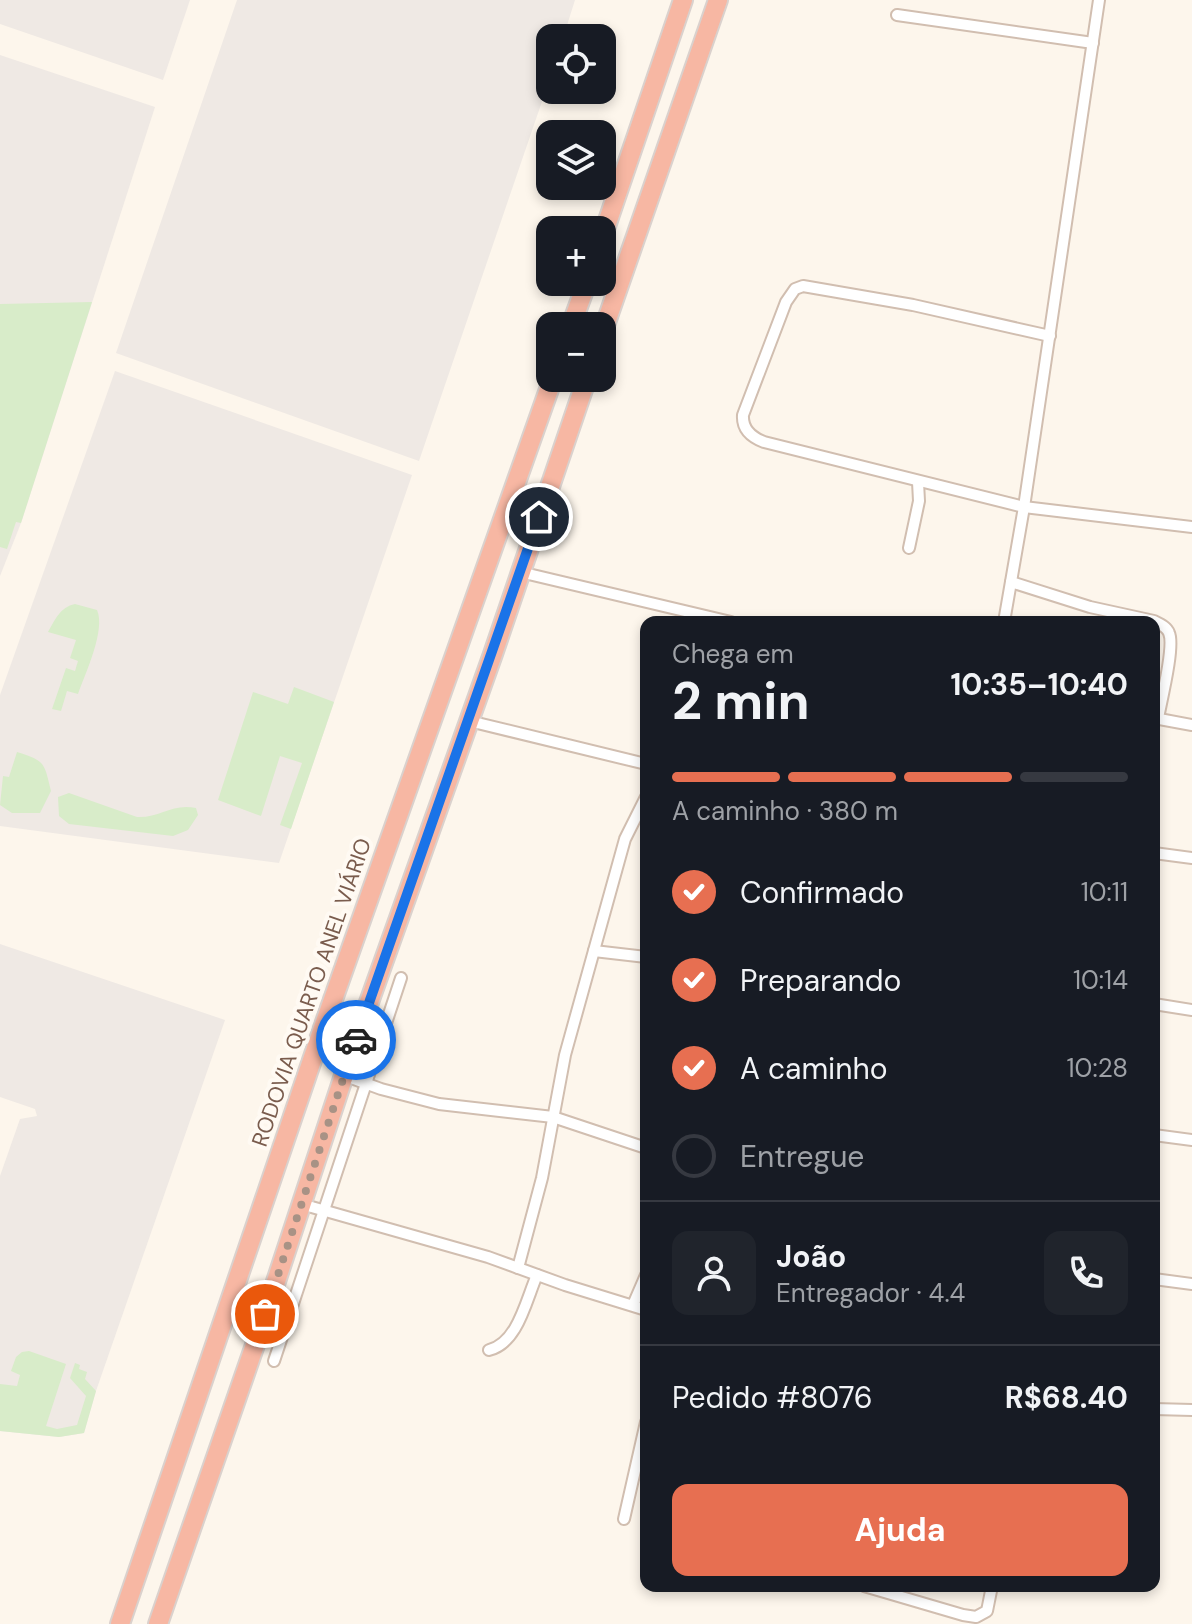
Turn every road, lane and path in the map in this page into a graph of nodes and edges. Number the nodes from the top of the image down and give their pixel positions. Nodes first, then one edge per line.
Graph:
1 (683, 0) edge
2 (718, 0) edge
3 (1099, 0) edge
4 (897, 15) dead end
5 (1093, 43) junction
6 (609, 216) edge
7 (610, 312) edge
8 (1050, 336) junction
9 (548, 392) edge
10 (582, 392) edge
11 (918, 482) junction
12 (1024, 507) junction
13 (1192, 527) edge
14 (909, 548) dead end
15 (520, 572) junction
16 (483, 574) junction
17 (1011, 582) junction
18 (699, 616) edge
19 (1005, 616) edge
20 (1131, 616) edge
21 (1160, 624) edge
22 (451, 664) junction
23 (484, 678) junction
24 (1160, 697) edge
25 (1160, 719) edge
26 (469, 721) junction
27 (1192, 725) edge
28 (640, 763) edge
29 (640, 809) edge
30 (1160, 854) edge
31 (1191, 858) edge
32 (1192, 870) edge
33 (594, 951) junction
34 (640, 956) edge
35 (401, 978) dead end
36 (1160, 1005) edge
37 (1192, 1010) edge
38 (324, 1025) junction
39 (357, 1036) junction
40 (343, 1075) junction
41 (365, 1084) junction
42 (553, 1117) junction
43 (1160, 1136) edge
44 (1192, 1140) edge
45 (640, 1146) edge
46 (301, 1204) junction
47 (323, 1211) junction
48 (518, 1268) junction
49 (537, 1275) junction
50 (1160, 1280) edge
51 (1192, 1284) edge
52 (640, 1289) edge
53 (633, 1305) junction
54 (640, 1308) edge
55 (489, 1350) dead end
56 (274, 1361) dead end
57 (1160, 1409) edge
58 (1192, 1410) edge
59 (640, 1448) edge
60 (171, 1471) junction
61 (207, 1479) junction
62 (624, 1519) dead end
63 (884, 1592) edge
64 (991, 1592) edge
65 (120, 1624) edge
66 (158, 1624) edge

1 - 6 highway
2 - 7 highway
3 - 5 street
4 - 5 street
5 - 8 street
8 - 11 street
8 - 12 street
9 - 16 highway, RODOVIA QUARTO ANEL VIÁRIO
10 - 15 highway
11 - 12 street
11 - 14 street
12 - 13 street
12 - 17 street
15 - 16 highway
15 - 18 street
15 - 23 highway
16 - 22 highway, RODOVIA QUARTO ANEL VIÁRIO
17 - 19 street
17 - 20 street
21 - 24 street
22 - 23 highway
22 - 38 highway, RODOVIA QUARTO ANEL VIÁRIO
23 - 26 highway
25 - 27 street
26 - 28 street
26 - 39 highway
29 - 33 street
30 - 31 street
31 - 32 street
33 - 34 street
33 - 42 street
35 - 41 street
36 - 37 street
38 - 39 highway
38 - 60 highway, RODOVIA QUARTO ANEL VIÁRIO
39 - 40 highway
40 - 41 street
40 - 46 highway
41 - 42 street
41 - 47 street
42 - 45 street
42 - 48 street
43 - 44 street
46 - 47 street
46 - 61 highway
47 - 48 street
47 - 56 street
48 - 49 street
49 - 53 street
49 - 55 street
50 - 51 street
52 - 53 street
53 - 54 street
57 - 58 street
59 - 62 street
60 - 61 highway
60 - 65 highway, RODOVIA QUARTO ANEL VIÁRIO
61 - 66 highway
63 - 64 street

